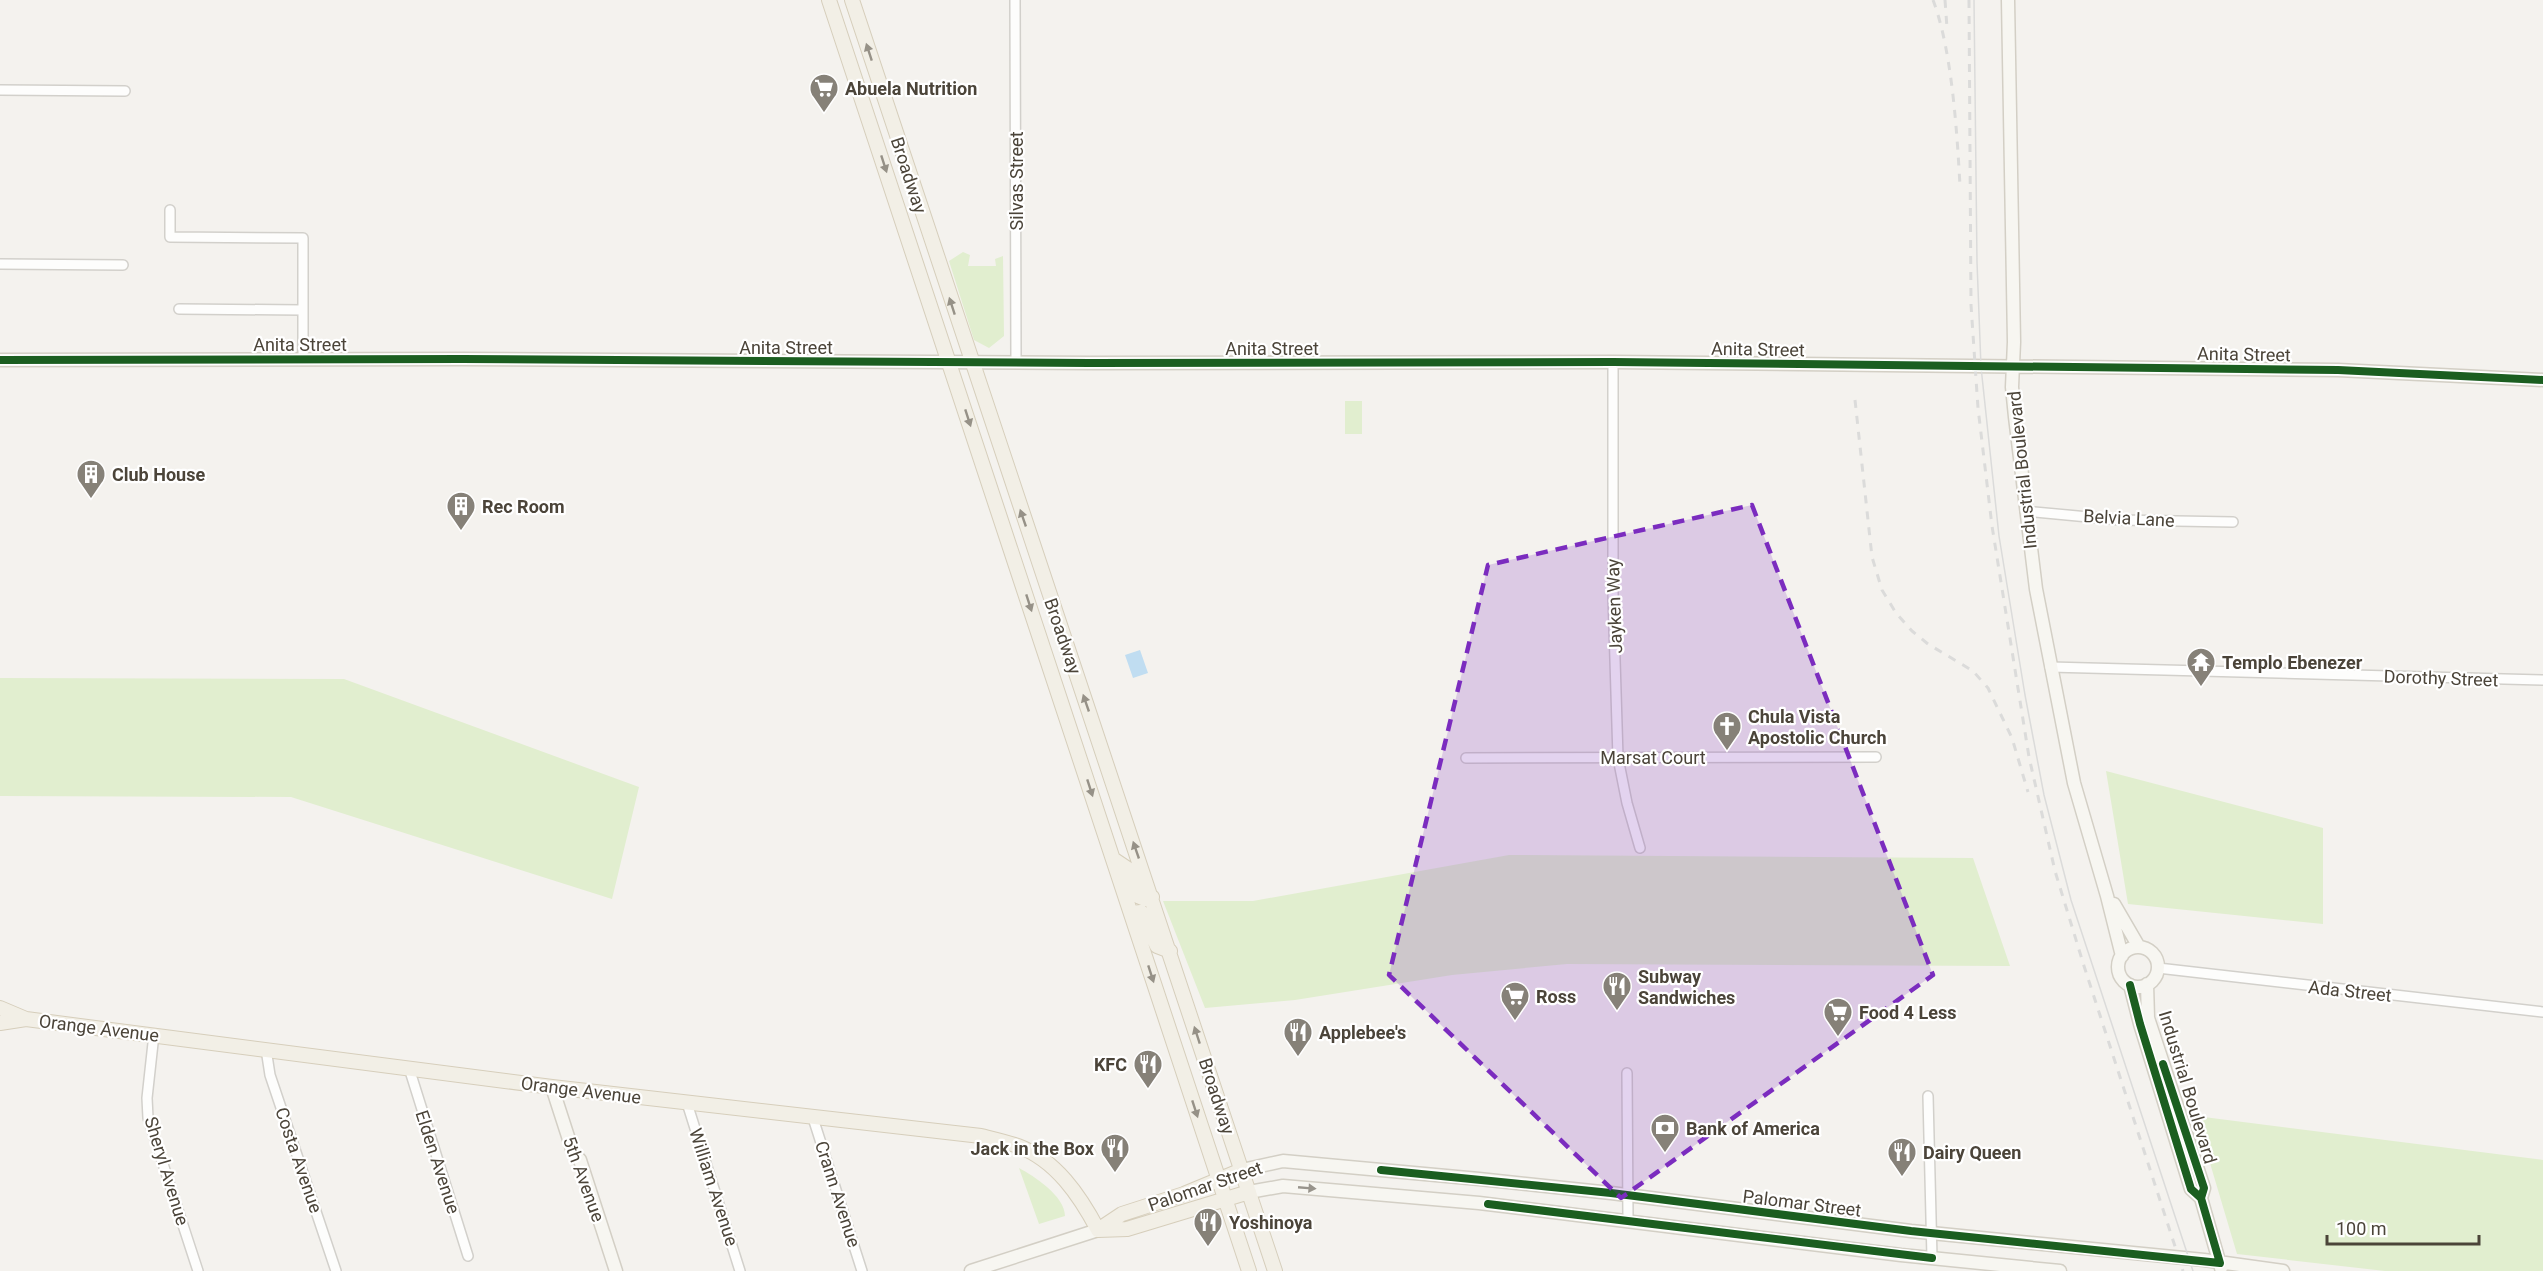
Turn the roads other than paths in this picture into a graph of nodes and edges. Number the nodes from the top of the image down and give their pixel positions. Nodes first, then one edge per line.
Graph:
1 (830, 0) edge
2 (852, 0) edge
3 (1015, 0) edge
4 (2008, 0) edge
5 (0, 90) edge
6 (125, 91) dead end
7 (886, 104) junction
8 (866, 108) junction
9 (170, 210) dead end
10 (0, 264) edge
11 (123, 265) dead end
12 (178, 309) dead end
13 (302, 310) junction
14 (303, 359) junction
15 (0, 360) edge
16 (950, 362) junction
17 (970, 362) junction
18 (1016, 362) junction
19 (1613, 362) junction
20 (2013, 367) junction
21 (2543, 380) edge
22 (2025, 511) junction
23 (2233, 522) dead end
24 (2050, 667) junction
25 (1076, 673) junction
26 (1054, 680) junction
27 (2543, 680) edge
28 (1876, 757) dead end
29 (1466, 758) dead end
30 (1618, 758) junction
31 (1640, 848) dead end
32 (1113, 859) junction
33 (2107, 896) junction
34 (1152, 897) junction
35 (1131, 913) junction
36 (2139, 947) junction
37 (1170, 951) junction
38 (2122, 956) junction
39 (2157, 968) junction
40 (2147, 984) junction
41 (2130, 985) junction
42 (0, 1008) edge
43 (2543, 1012) edge
44 (26, 1019) junction
45 (0, 1023) edge
46 (154, 1034) junction
47 (266, 1049) junction
48 (409, 1068) junction
49 (1627, 1073) dead end
50 (552, 1087) junction
51 (1928, 1096) dead end
52 (687, 1103) junction
53 (813, 1118) junction
54 (1242, 1170) junction
55 (1218, 1179) junction
56 (1249, 1192) junction
57 (1628, 1196) junction
58 (2201, 1198) junction
59 (1225, 1199) junction
60 (1628, 1221) junction
61 (1098, 1230) junction
62 (1931, 1233) junction
63 (468, 1256) dead end
64 (1932, 1258) junction
65 (2223, 1268) edge
66 (198, 1271) edge
67 (336, 1271) edge
68 (616, 1271) edge
69 (740, 1271) edge
70 (862, 1271) edge
71 (971, 1271) edge
72 (1249, 1271) edge
73 (1275, 1271) edge
74 (2060, 1271) edge
75 (2283, 1271) edge

1 - 8 main road, Broadway
7 -> 2 main road, Broadway
3 - 18 street, Silvas Street
4 - 20 main road, Industrial Boulevard
5 - 6 street
7 - 8 main road
17 -> 7 main road, Broadway
8 -> 16 main road, Broadway
9 - 13 street
10 - 11 street
12 - 13 street
13 - 14 street
14 - 15 main road, Anita Street
14 - 16 main road, Anita Street
16 - 17 main road, Anita Street
16 -> 26 main road, Broadway
17 - 18 main road, Anita Street
25 -> 17 main road, Broadway
18 - 19 main road, Anita Street
19 - 20 main road, Anita Street
19 - 30 street, Jayken Way
20 - 21 main road, Anita Street
20 - 22 main road, Industrial Boulevard
22 - 23 street, Belvia Lane
22 - 24 main road, Industrial Boulevard
24 - 27 street, Dorothy Street
24 - 33 main road, Industrial Boulevard
25 - 26 main road
34 -> 25 main road, Broadway
26 -> 32 main road, Broadway
28 - 30 street, Marsat Court
29 - 30 street, Marsat Court
30 - 31 street, Jayken Way
32 - 34 main road
32 - 35 main road, Broadway
33 - 36 main road, Industrial Boulevard
33 - 38 main road, Industrial Boulevard
34 - 37 main road, Broadway
35 - 37 main road
35 -> 55 main road, Broadway
36 - 38 main road
36 - 39 main road, Industrial Boulevard
54 -> 37 main road, Broadway
38 - 41 main road, Industrial Boulevard
39 - 40 main road
39 - 43 street, Ada Street
40 - 41 main road
40 - 58 main road, Industrial Boulevard
41 - 58 main road, Industrial Boulevard
42 - 44 main road, Orange Avenue
44 - 45 main road, Orange Avenue
44 - 46 main road, Orange Avenue
46 - 47 main road, Orange Avenue
46 - 66 street, Sheryl Avenue
47 - 48 main road, Orange Avenue
47 - 67 street, Costa Avenue
48 - 50 main road, Orange Avenue
48 - 63 street, Elden Avenue
49 - 57 street
50 - 52 main road, Orange Avenue
50 - 68 main road, 5th Avenue
51 - 62 street
52 - 53 main road, Orange Avenue
52 - 69 street, William Avenue
53 - 61 main road, Orange Avenue
53 - 70 street, Crann Avenue
54 - 55 main road, Palomar Street
54 - 56 main road, Broadway
54 - 57 main road, Palomar Street
55 - 59 main road, Broadway
55 - 61 main road, Palomar Street
56 - 59 main road, Palomar Street
56 -> 60 main road, Palomar Street
56 - 73 main road, Broadway
57 - 60 street
57 - 62 main road, Palomar Street
58 - 65 main road, Industrial Boulevard
59 - 61 main road, Palomar Street
59 - 72 main road, Broadway
60 - 64 main road, Palomar Street
61 - 71 main road, Palomar Street
62 - 64 street
62 - 65 main road, Palomar Street
64 - 74 main road, Palomar Street
65 - 75 main road, Palomar Street

